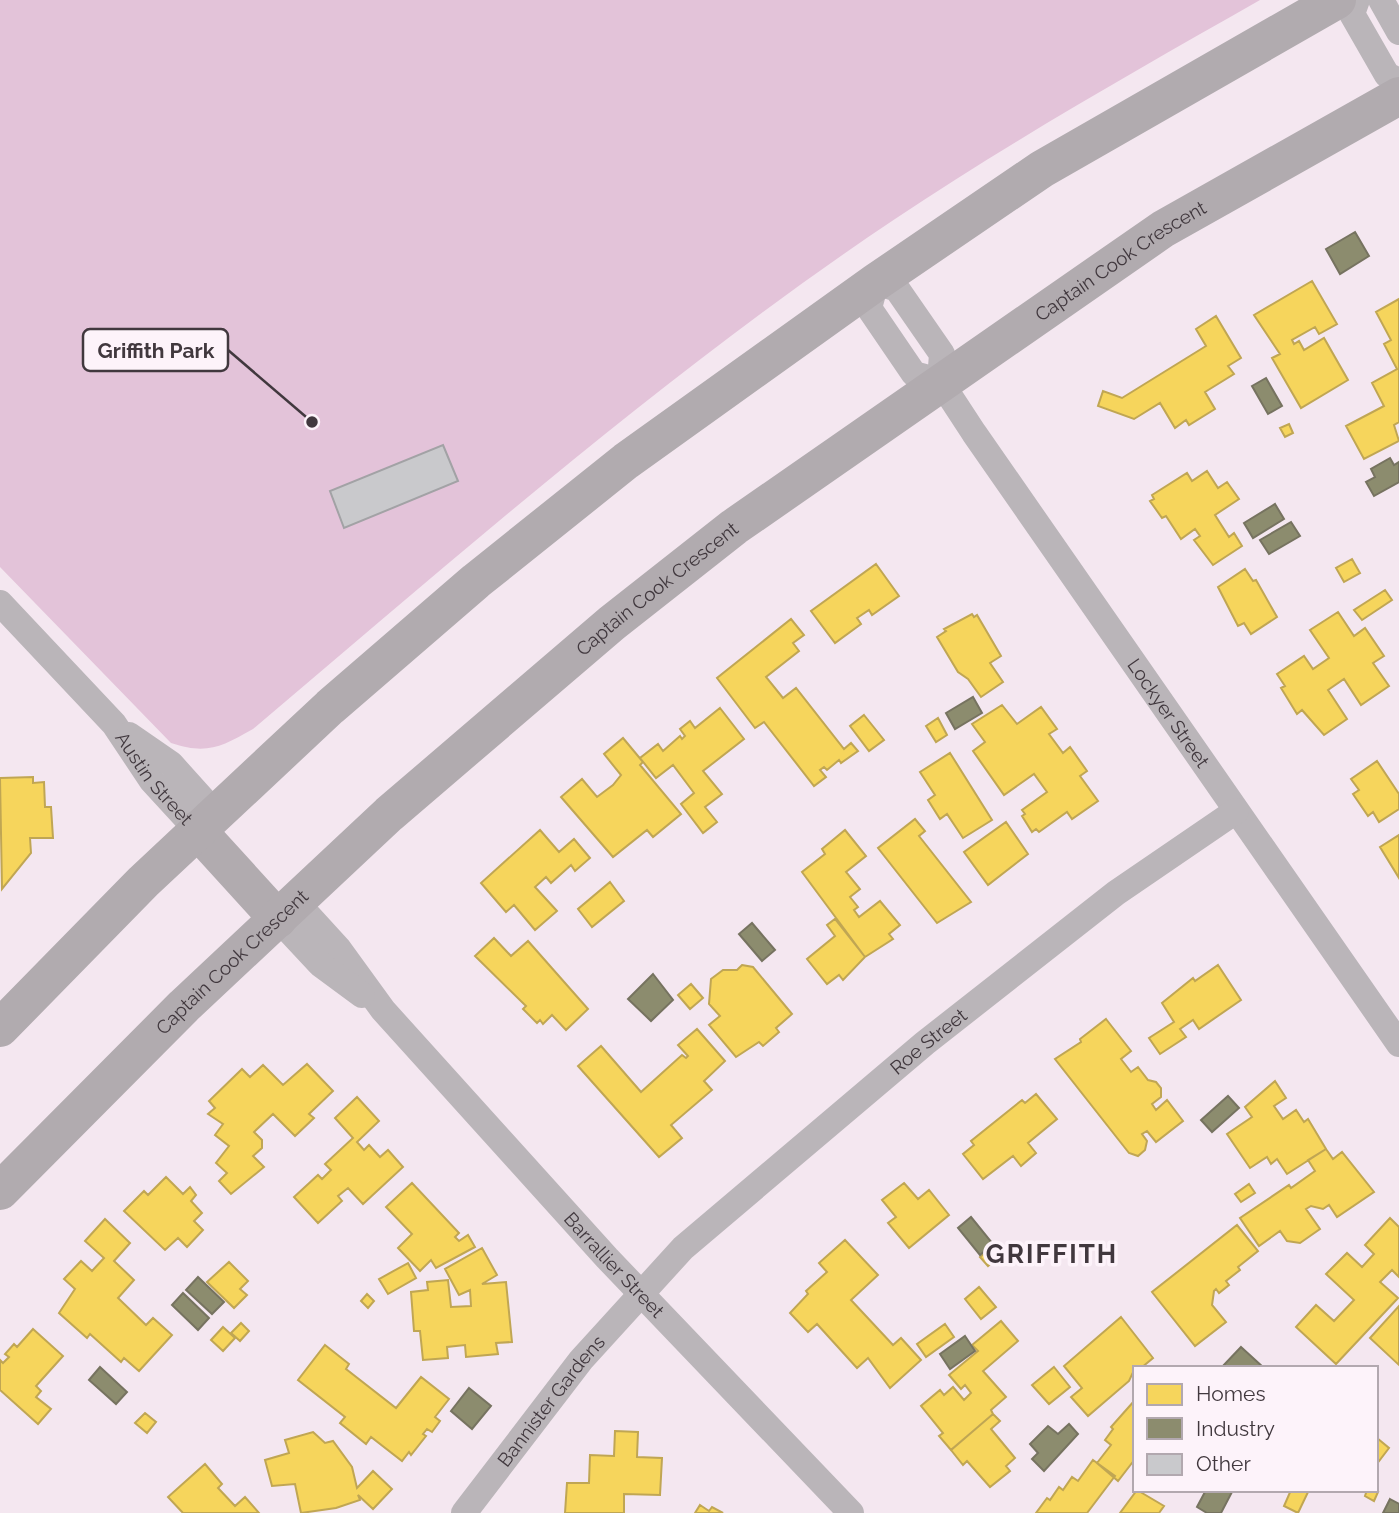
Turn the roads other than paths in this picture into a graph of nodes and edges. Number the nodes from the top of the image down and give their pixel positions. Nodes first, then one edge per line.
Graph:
1 (1337, 0) edge
2 (1357, 0) edge
3 (1381, 0) edge
4 (1399, 32) edge
5 (1399, 81) edge
6 (1399, 96) edge
7 (876, 282) junction
8 (940, 381) junction
9 (0, 603) edge
10 (1236, 811) junction
11 (206, 822) junction
12 (287, 911) junction
13 (0, 1028) edge
14 (1399, 1044) edge
15 (0, 1192) edge
16 (641, 1294) junction
17 (464, 1513) edge
18 (851, 1513) edge

1 - 7 main road
2 - 5 street
3 - 4 street
6 - 8 main road, Captain Cook Crescent
7 - 8 street
7 - 11 main road
8 - 10 street, Lockyer Street
8 - 12 main road, Captain Cook Crescent
9 - 11 street, Austin Street
10 - 14 street, Lockyer Street
10 - 16 street, Roe Street
11 - 12 main road
11 - 13 main road
12 - 15 main road, Captain Cook Crescent
12 - 16 street, Barrallier Street
16 - 17 street, Bannister Gardens
16 - 18 street, Barrallier Street

